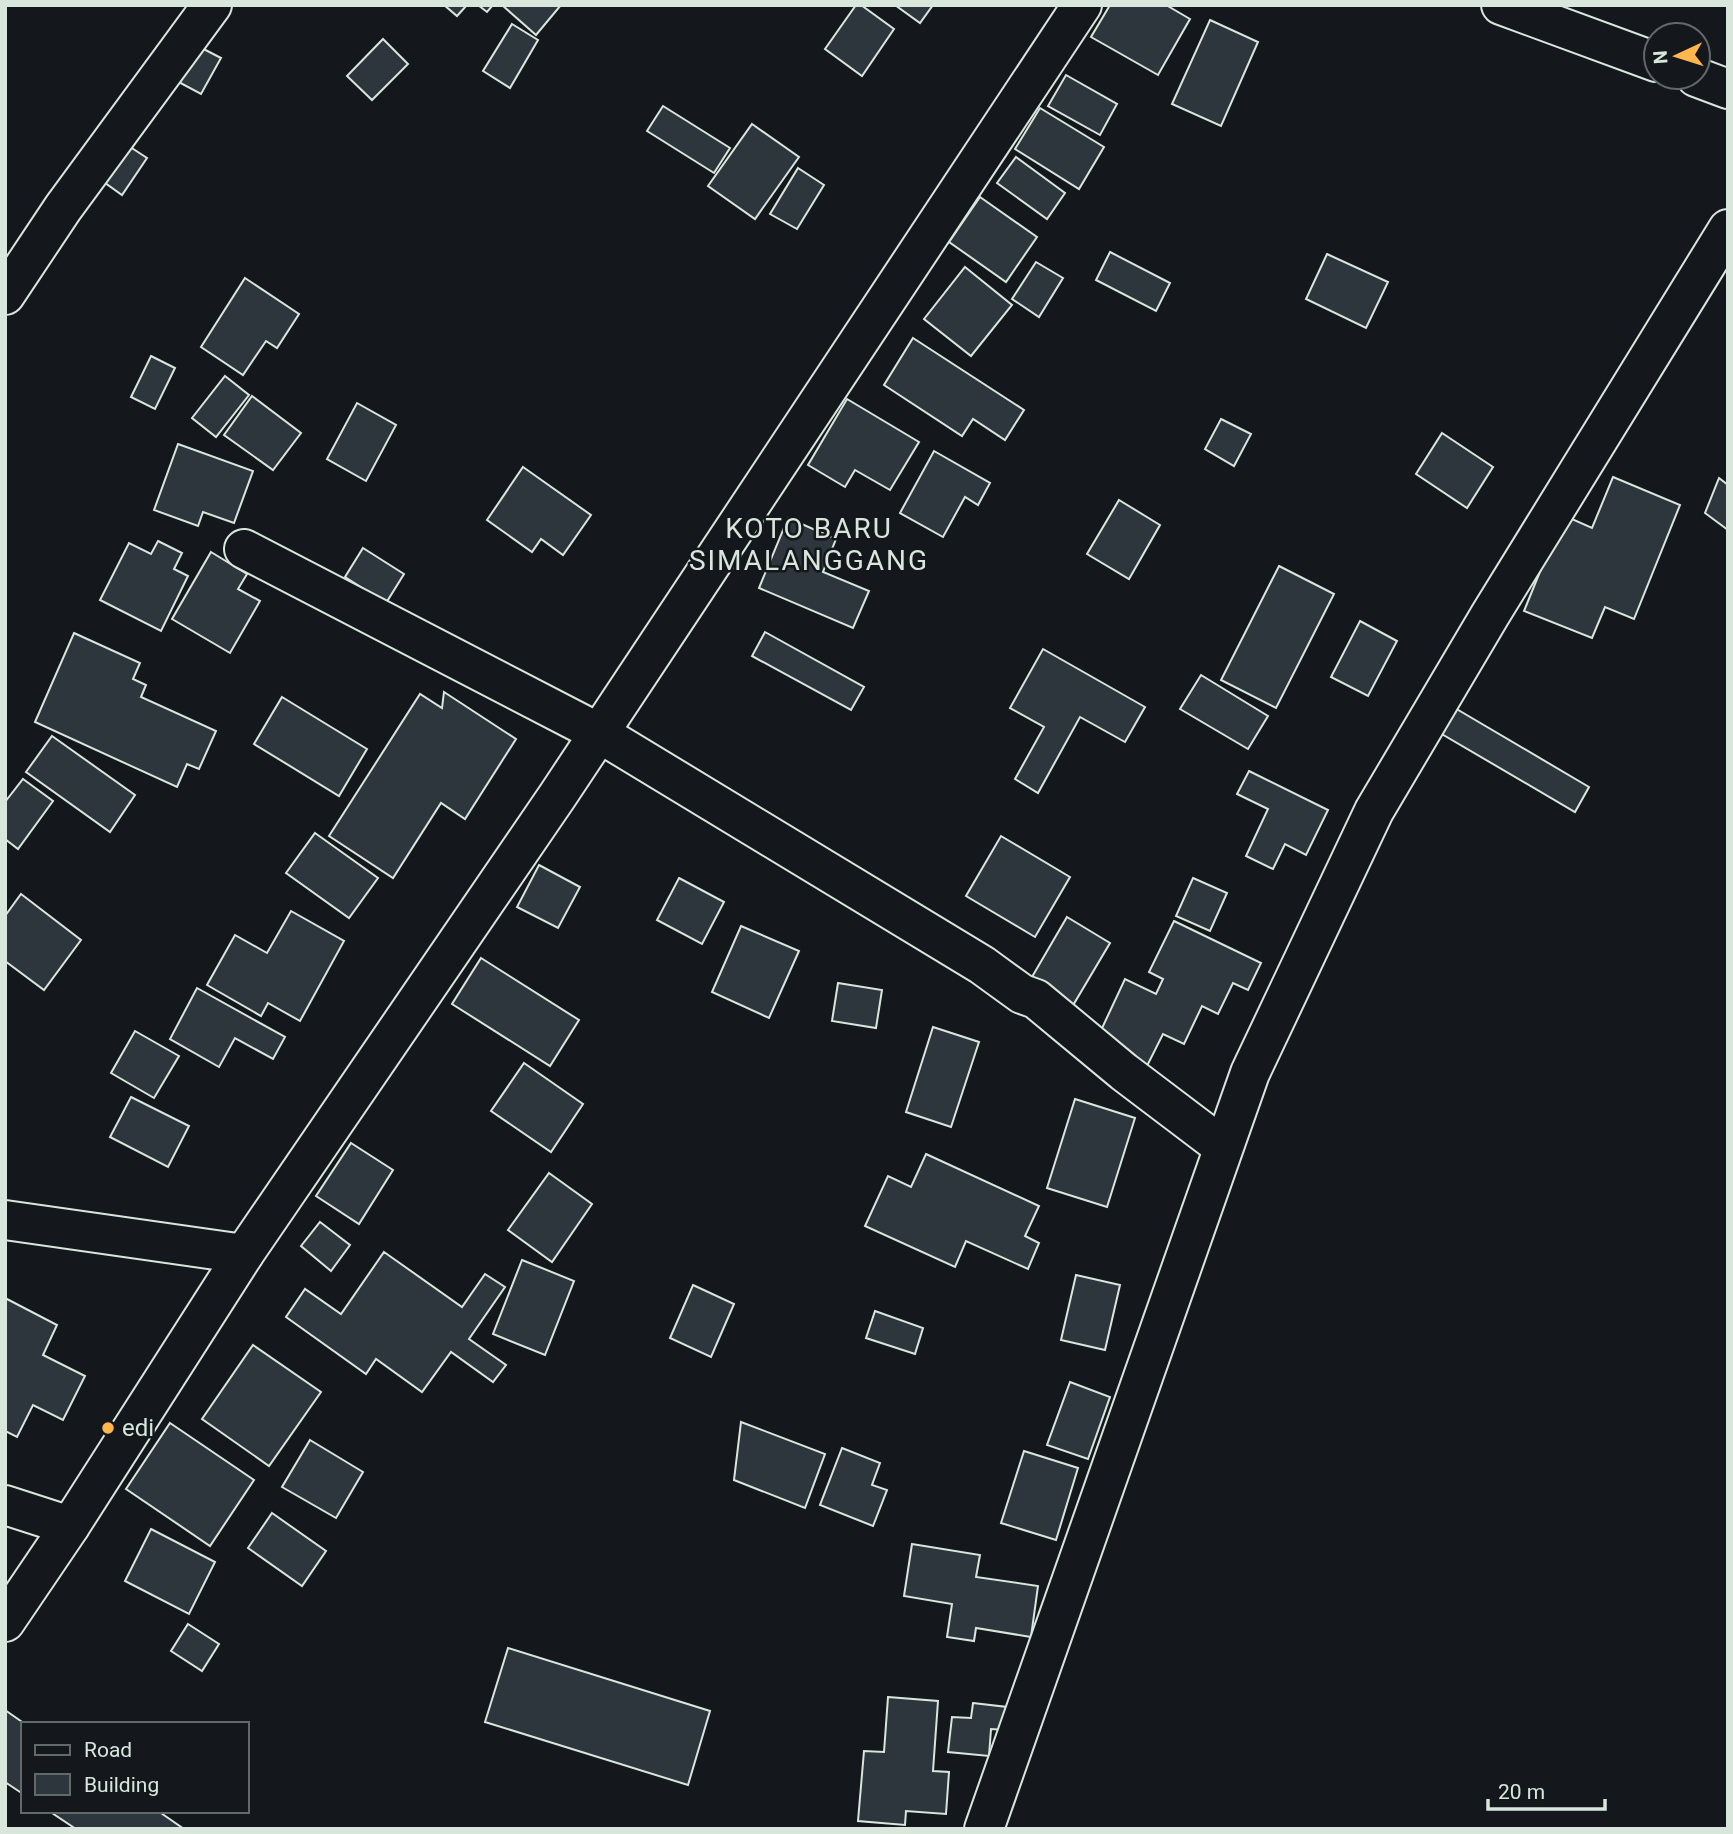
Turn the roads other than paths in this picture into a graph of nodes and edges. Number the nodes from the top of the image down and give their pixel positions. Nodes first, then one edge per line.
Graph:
1 (212, 5) edge
2 (1083, 5) edge
3 (1501, 5) edge
4 (1642, 57) edge
5 (1728, 229) edge
6 (5, 295) edge
7 (244, 549) dead end
8 (599, 733) junction
9 (1223, 1147) junction
10 (5, 1220) edge
11 (244, 1254) junction
12 (5, 1505) edge
13 (70, 1526) junction
14 (5, 1622) edge
15 (984, 1829) edge

1 - 6 street
2 - 8 street
3 - 4 street
5 - 9 street
7 - 8 street
8 - 9 street
8 - 11 street
9 - 15 street
10 - 11 street
11 - 13 street
12 - 13 street
13 - 14 street

